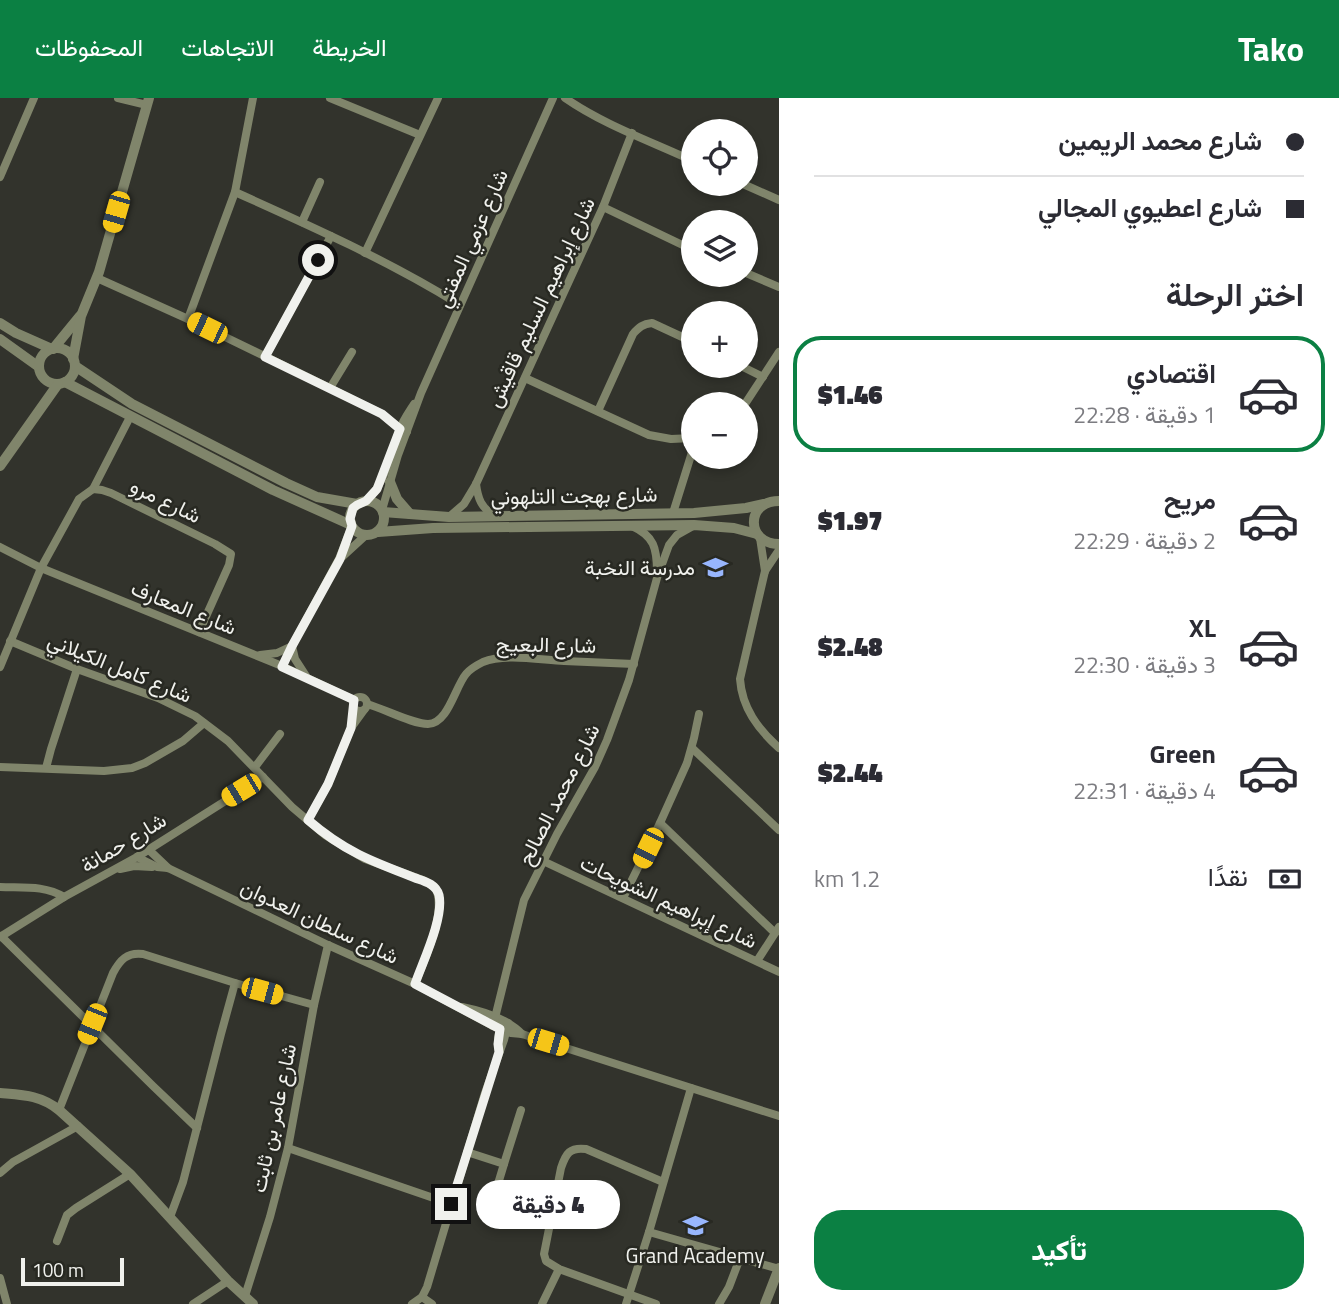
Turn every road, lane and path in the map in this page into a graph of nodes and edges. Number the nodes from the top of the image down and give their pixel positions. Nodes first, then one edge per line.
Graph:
1 (34, 98) edge
2 (118, 98) edge
3 (253, 98) edge
4 (330, 98) edge
5 (438, 98) edge
6 (553, 98) edge
7 (565, 98) edge
8 (148, 102) edge
9 (632, 133) junction
10 (420, 135) junction
11 (4, 155) edge
12 (681, 155) edge
13 (0, 177) edge
14 (320, 182) dead end
15 (758, 191) edge
16 (234, 192) junction
17 (779, 200) edge
18 (603, 207) junction
19 (302, 222) junction
20 (331, 236) junction
21 (681, 244) edge
22 (365, 253) junction
23 (97, 278) junction
24 (758, 278) edge
25 (779, 287) edge
26 (460, 305) junction
27 (81, 316) junction
28 (188, 319) junction
29 (0, 323) edge
30 (681, 336) edge
31 (0, 338) edge
32 (53, 349) junction
33 (352, 352) dead end
34 (779, 352) edge
35 (265, 357) junction
36 (74, 362) junction
37 (39, 367) junction
38 (758, 374) edge
39 (764, 377) junction
40 (525, 378) junction
41 (61, 383) junction
42 (330, 388) junction
43 (753, 392) edge
44 (598, 411) junction
45 (382, 414) junction
46 (130, 417) junction
47 (408, 421) junction
48 (403, 431) junction
49 (681, 439) edge
50 (0, 466) edge
51 (687, 469) edge
52 (390, 482) junction
53 (476, 484) junction
54 (93, 489) junction
55 (773, 500) edge
56 (361, 503) junction
57 (382, 511) junction
58 (410, 513) junction
59 (673, 513) junction
60 (494, 516) junction
61 (449, 517) junction
62 (630, 525) junction
63 (694, 525) junction
64 (352, 526) junction
65 (378, 532) junction
66 (366, 535) junction
67 (758, 536) junction
68 (779, 544) edge
69 (0, 547) edge
70 (779, 550) edge
71 (340, 559) junction
72 (41, 568) junction
73 (765, 571) junction
74 (657, 578) junction
75 (199, 632) junction
76 (10, 641) junction
77 (292, 646) junction
78 (254, 655) junction
79 (634, 664) junction
80 (0, 667) edge
81 (282, 667) junction
82 (78, 669) junction
83 (307, 677) junction
84 (353, 702) junction
85 (365, 707) junction
86 (699, 714) dead end
87 (204, 723) junction
88 (351, 728) junction
89 (280, 734) dead end
90 (692, 748) junction
91 (779, 748) edge
92 (0, 767) edge
93 (255, 767) junction
94 (46, 768) junction
95 (263, 777) junction
96 (308, 820) junction
97 (660, 823) junction
98 (779, 830) edge
99 (148, 849) junction
100 (137, 857) junction
101 (544, 861) junction
102 (157, 867) junction
103 (168, 869) junction
104 (113, 871) junction
105 (0, 887) edge
106 (64, 897) junction
107 (623, 898) junction
108 (777, 930) edge
109 (1, 936) edge
110 (328, 946) junction
111 (757, 961) junction
112 (779, 972) edge
113 (236, 984) junction
114 (415, 984) junction
115 (314, 1005) junction
116 (92, 1024) junction
117 (501, 1024) junction
118 (691, 1088) junction
119 (0, 1093) edge
120 (59, 1110) junction
121 (522, 1110) dead end
122 (779, 1115) edge
123 (78, 1126) junction
124 (197, 1128) junction
125 (288, 1148) junction
126 (467, 1152) junction
127 (504, 1164) junction
128 (0, 1172) edge
129 (130, 1174) junction
130 (663, 1182) junction
131 (451, 1204) junction
132 (170, 1217) junction
133 (488, 1217) dead end
134 (649, 1232) junction
135 (57, 1241) dead end
136 (740, 1258) junction
137 (779, 1268) edge
138 (559, 1269) junction
139 (0, 1278) edge
140 (228, 1281) junction
141 (629, 1294) junction
142 (422, 1297) junction
143 (249, 1300) edge
144 (7, 1304) edge
145 (192, 1304) edge
146 (412, 1304) edge
147 (432, 1304) edge
148 (542, 1304) edge
149 (626, 1304) edge
150 (656, 1304) edge
151 (719, 1304) edge
152 (765, 1304) edge

1 - 11 street
2 - 8 street
3 - 16 street
4 - 10 street
5 - 10 street
6 - 26 street, شارع عزمي المفتي
7 - 9 street
8 - 23 street
9 - 12 street
9 - 18 street, شارع إبراهيم السليم قاقيش
10 - 22 street
11 - 13 street
14 - 19 street
15 - 17 street
16 - 19 street
16 - 28 street
18 - 21 street
18 - 40 street, شارع إبراهيم السليم قاقيش
19 - 20 street
20 - 22 street
20 - 35 street
22 - 26 street
23 - 27 street
23 - 28 street
24 - 25 street
26 - 47 street, شارع عزمي المفتي
27 - 32 street
27 - 36 street
28 - 35 street
29 - 32 street
30 - 44 street
31 - 37 street
32 - 36 street
32 - 37 street
33 - 42 street
34 - 39 street
35 - 42 street
36 - 41 street
36 - 56 street
37 - 41 street
38 - 39 street
39 - 43 street
40 - 44 street
40 - 53 street, شارع إبراهيم السليم قاقيش
41 - 46 street
41 - 50 street
42 - 45 street
44 - 49 street
45 - 47 street
45 - 48 street
46 - 54 street
46 - 64 street
47 - 48 street, شارع عزمي المفتي
48 - 52 street, شارع عزمي المفتي
48 - 56 street, شارع عزمي المفتي
51 - 59 street
52 - 57 street, شارع عزمي المفتي
52 - 58 street
53 - 60 street
53 - 61 street, شارع إبراهيم السليم قاقيش
54 - 72 street
54 - 75 street, شارع مرو
55 - 59 street, شارع بهجت التلهوني
55 - 67 street
56 - 57 street
56 - 64 street
57 - 58 street, شارع بهجت التلهوني
57 - 65 street
58 - 61 street, شارع بهجت التلهوني
59 - 60 street, شارع بهجت التلهوني
60 - 61 street, شارع بهجت التلهوني
62 - 63 street, شارع بهجت التلهوني
62 - 65 street, شارع بهجت التلهوني
62 - 74 street, شارع محمد الصالح
63 - 67 street, شارع بهجت التلهوني
63 - 74 street, شارع محمد الصالح
64 - 66 street
64 - 71 street
65 - 66 street
66 - 71 street
67 - 68 street, شارع بهجت التلهوني
67 - 73 street
69 - 72 street, شارع المعارف
70 - 73 street
71 - 77 street
72 - 75 street, شارع المعارف
72 - 76 street
73 - 91 street
74 - 79 street, شارع محمد الصالح
75 - 78 street, شارع المعارف
76 - 80 street
76 - 82 street, شارع كامل الكيلاني
77 - 78 street
77 - 81 street
77 - 83 street
78 - 81 street, شارع المعارف
79 - 85 street, شارع البعيج
79 - 101 street, شارع محمد الصالح
81 - 83 street, شارع المعارف
82 - 87 street, شارع كامل الكيلاني
82 - 94 street
83 - 84 street, شارع المعارف
84 - 85 street, شارع المعارف
84 - 88 street
85 - 88 street
86 - 90 street
87 - 93 street, شارع كامل الكيلاني
87 - 94 street
88 - 96 street
89 - 93 street
90 - 97 street
90 - 98 street
92 - 94 street
93 - 95 street, شارع كامل الكيلاني
95 - 96 street, شارع كامل الكيلاني
95 - 99 street, شارع حمانة
96 - 114 street, شارع كامل الكيلاني
97 - 107 street
97 - 108 street
99 - 100 street, شارع حمانة
99 - 103 street, شارع سلطان العدوان
100 - 102 street, شارع سلطان العدوان
100 - 104 street, شارع حمانة
101 - 107 street, شارع إبراهيم الشويحات
101 - 117 street, شارع محمد الصالح
102 - 103 street, شارع سلطان العدوان
102 - 104 street
103 - 110 street, شارع سلطان العدوان
104 - 106 street, شارع حمانة
105 - 106 street
106 - 109 street, شارع حمانة
107 - 111 street, شارع إبراهيم الشويحات
108 - 111 street
109 - 116 street
110 - 114 street, شارع سلطان العدوان
110 - 115 street, شارع عامر بن ثابت
111 - 112 street, شارع إبراهيم الشويحات
113 - 115 street
113 - 116 street
113 - 124 street
114 - 117 street, شارع سلطان العدوان
115 - 125 street, شارع عامر بن ثابت
116 - 120 street
116 - 124 street
117 - 118 street, شارع سلطان العدوان
117 - 126 street, شارع محمد الصالح
118 - 122 street, شارع سلطان العدوان
118 - 130 street
119 - 120 street
120 - 123 street
121 - 127 street
123 - 128 street
123 - 129 street
124 - 132 street
125 - 131 street
125 - 143 street, شارع عامر بن ثابت
126 - 127 street
126 - 131 street, شارع محمد الصالح
127 - 133 street
129 - 132 street
129 - 135 street
130 - 134 street
130 - 138 street
131 - 142 street, شارع محمد الصالح
132 - 140 street
134 - 136 street
134 - 141 street
136 - 137 street
136 - 151 street
137 - 152 street
138 - 141 street
138 - 148 street
139 - 144 street
140 - 143 street
140 - 145 street
141 - 149 street
141 - 150 street
142 - 146 street
142 - 147 street

